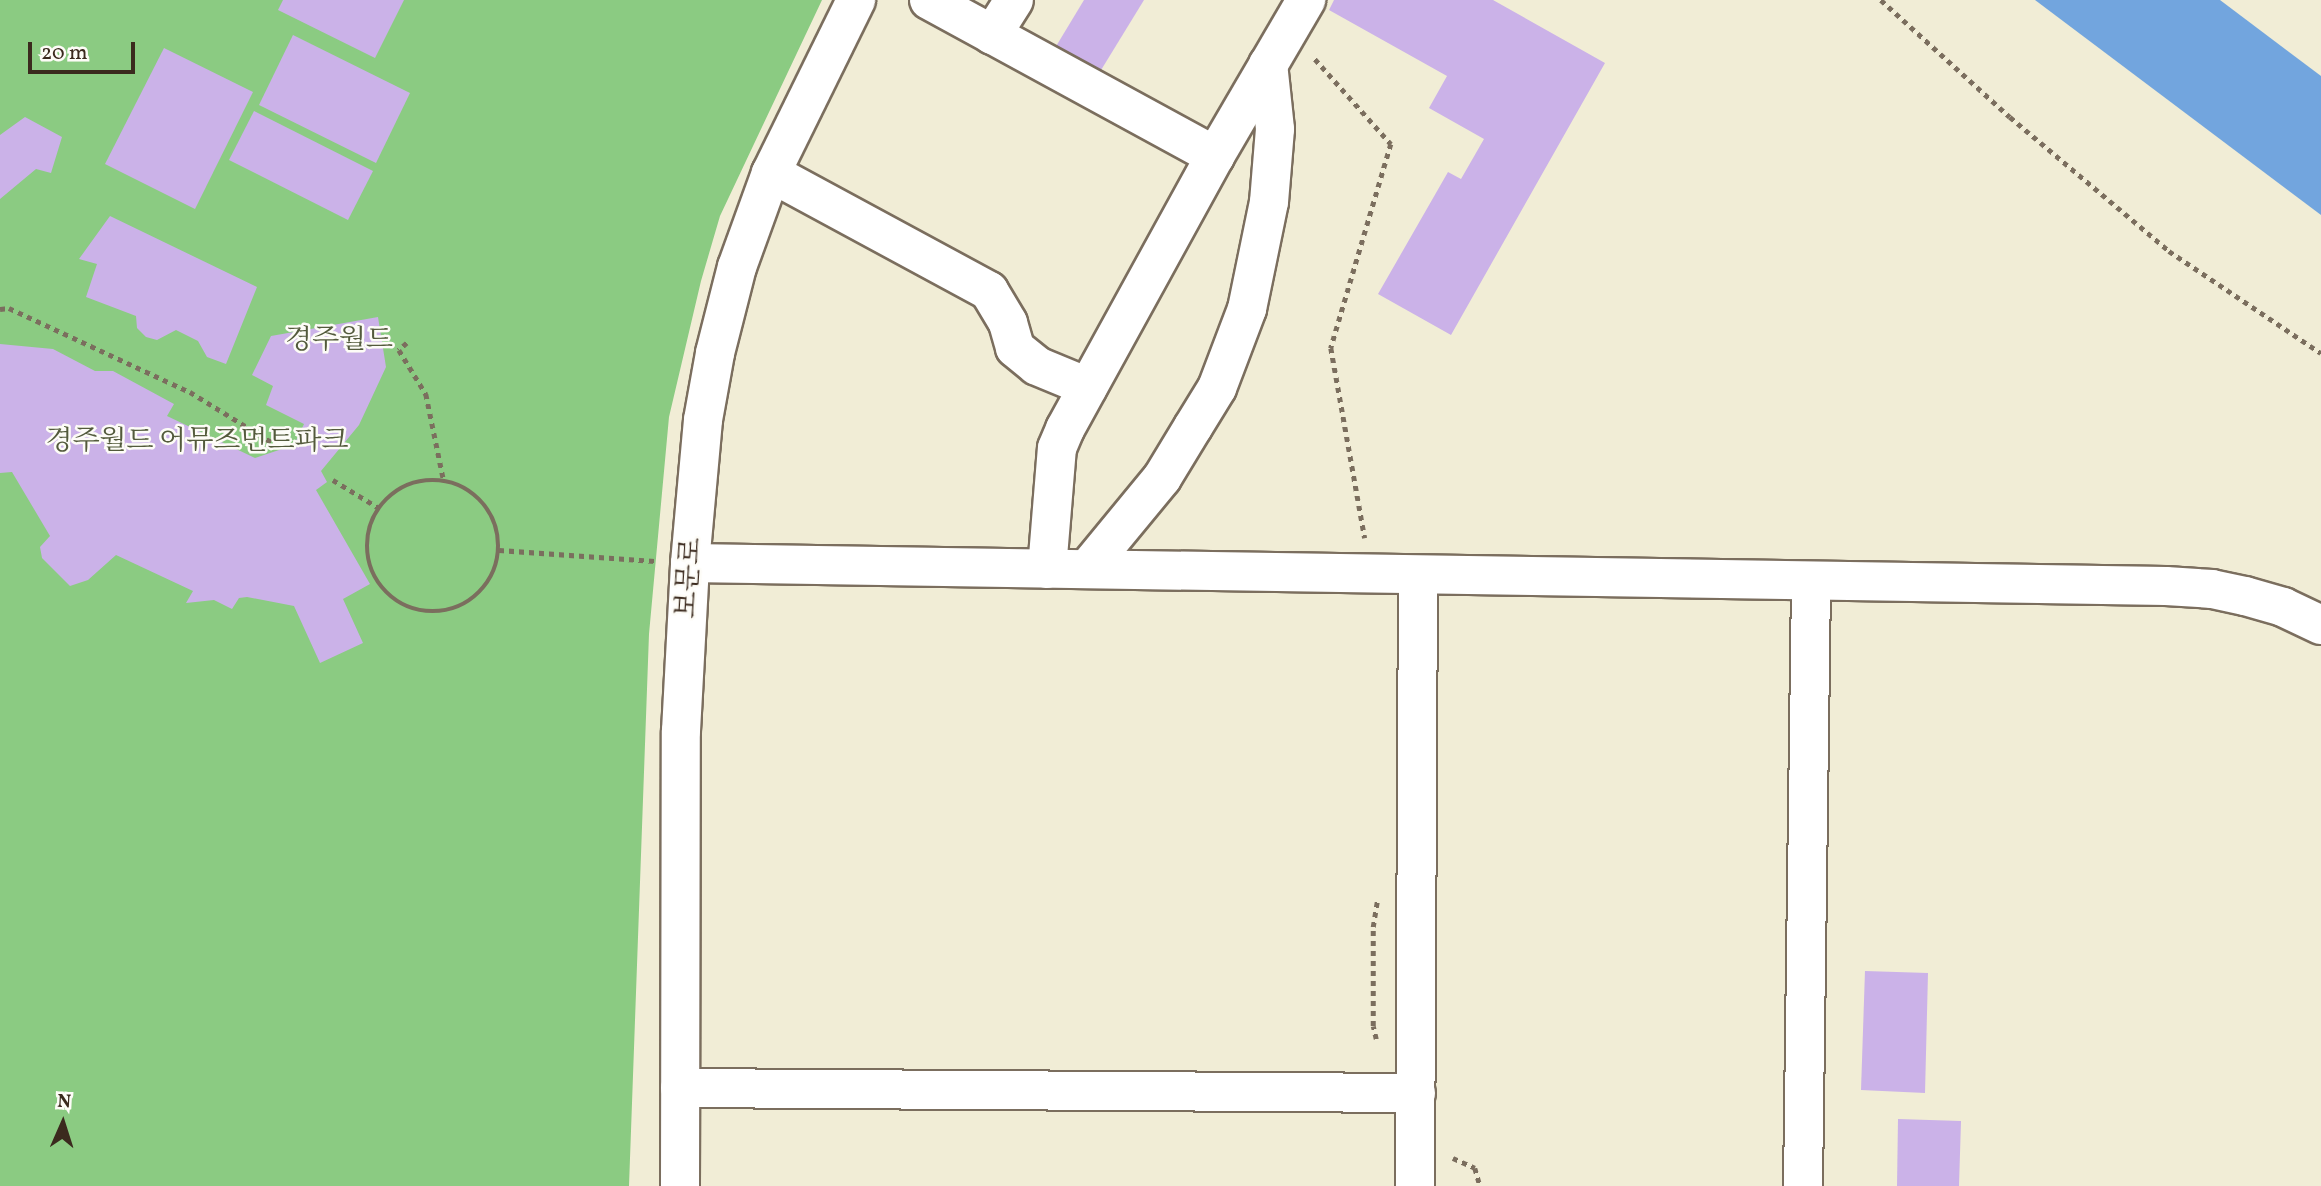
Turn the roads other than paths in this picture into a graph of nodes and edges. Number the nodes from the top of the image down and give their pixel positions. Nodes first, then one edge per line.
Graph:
1 (856, 0) edge
2 (929, 0) edge
3 (1014, 0) edge
4 (1306, 0) edge
5 (992, 35) junction
6 (1268, 64) junction
7 (1215, 156) junction
8 (771, 173) junction
9 (1088, 387) junction
10 (690, 563) junction
11 (1047, 569) junction
12 (1087, 569) junction
13 (1418, 575) junction
14 (1811, 581) junction
15 (2321, 625) edge
16 (680, 1088) junction
17 (1416, 1093) junction
18 (680, 1186) edge
19 (1415, 1186) edge
20 (1803, 1186) edge

1 - 8 street, 보문로
2 - 5 street
3 - 5 street
4 - 6 street
5 - 7 street
6 - 7 street
6 - 12 street
7 - 9 street
8 - 9 street
8 - 10 street, 보문로
9 - 11 street
10 - 11 street
10 - 16 street, 보문로
11 - 12 street
12 - 13 street
13 - 14 street
13 - 17 street
14 - 15 street
14 - 20 street
16 - 17 street
16 - 18 street, 보문로
17 - 19 street

